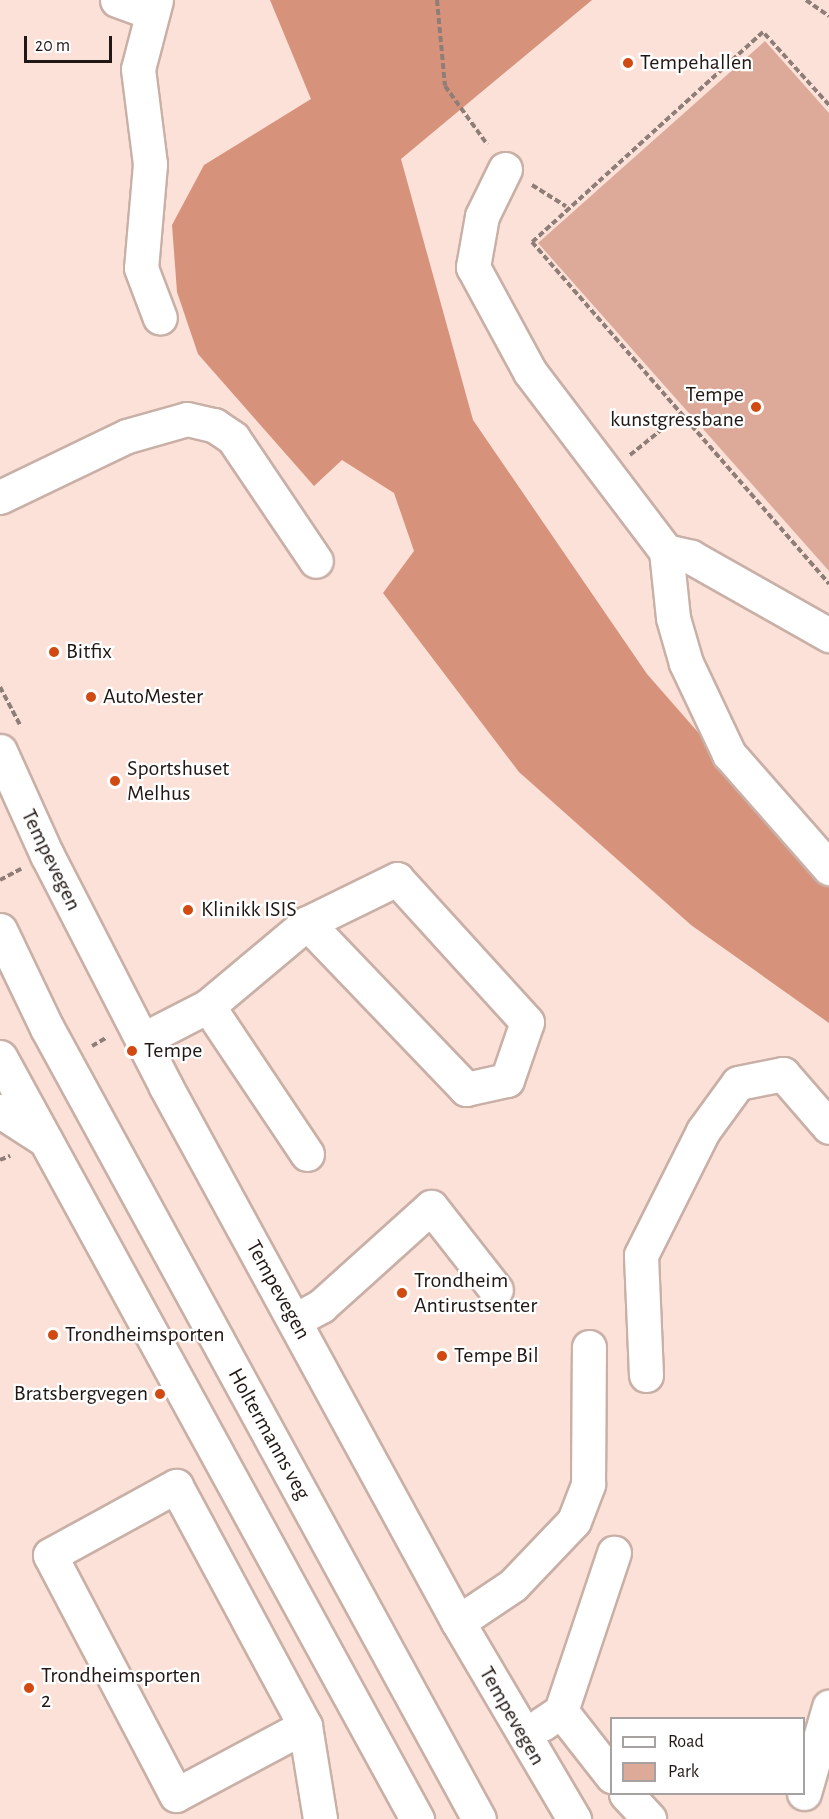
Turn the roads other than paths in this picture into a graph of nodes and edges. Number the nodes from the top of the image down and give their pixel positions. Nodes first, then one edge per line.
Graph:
1 (117, 0) edge
2 (153, 6) edge
3 (505, 169) road end
4 (160, 318) dead end
5 (0, 498) edge
6 (666, 551) junction
7 (316, 561) dead end
8 (829, 635) edge
9 (0, 751) edge
10 (829, 868) edge
11 (307, 923) junction
12 (3, 951) edge
13 (208, 1006) junction
14 (128, 1037) junction
15 (0, 1057) edge
16 (0, 1111) edge
17 (829, 1127) edge
18 (45, 1140) junction
19 (307, 1154) dead end
20 (496, 1290) dead end
21 (295, 1320) junction
22 (589, 1347) dead end
23 (646, 1375) dead end
24 (614, 1553) dead end
25 (458, 1622) junction
26 (829, 1707) edge
27 (561, 1711) junction
28 (305, 1726) junction
29 (522, 1734) junction
30 (610, 1773) edge
31 (805, 1786) edge
32 (627, 1795) edge
33 (802, 1795) edge
34 (320, 1819) edge
35 (417, 1819) edge
36 (479, 1819) edge
37 (574, 1819) edge
38 (649, 1819) edge
39 (796, 1819) edge

1 - 2 main road
2 - 4 main road
3 - 6 main road
5 - 7 main road
6 - 8 main road
6 - 10 main road
9 - 14 main road, Tempevegen
11 - 11 main road
11 - 13 main road
12 - 36 main road, Holtermanns veg
13 - 14 main road
13 - 19 main road
14 - 21 main road, Tempevegen
15 - 18 main road
16 - 18 main road
17 - 23 main road
18 - 35 main road
20 - 21 main road
21 - 25 main road, Tempevegen
22 - 25 main road
24 - 27 main road
25 - 29 main road, Tempevegen
26 - 31 main road
27 - 29 main road
27 - 30 main road
28 - 28 main road
28 - 34 main road
29 - 37 main road, Tempevegen
32 - 38 main road
33 - 39 main road

